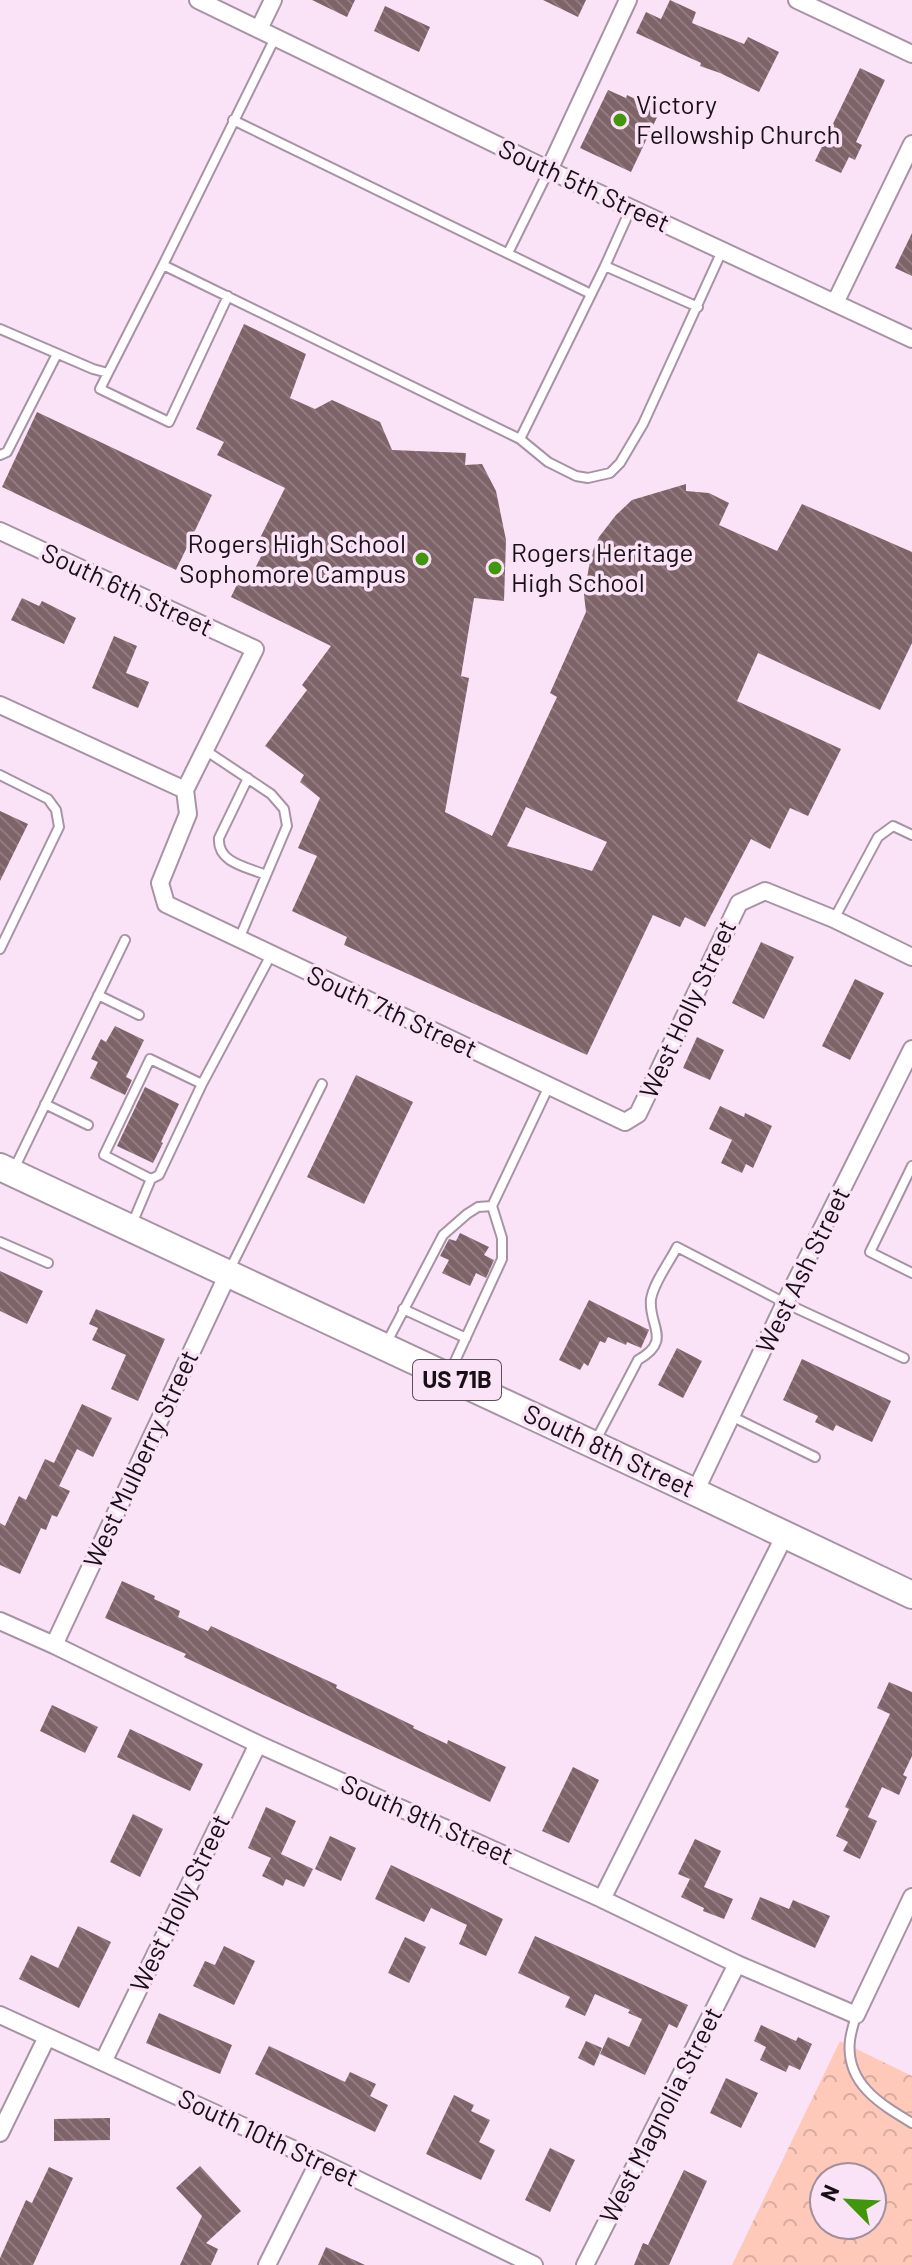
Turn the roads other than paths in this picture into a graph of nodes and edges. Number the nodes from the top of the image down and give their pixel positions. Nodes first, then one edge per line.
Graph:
1 (198, 0) edge
2 (273, 0) edge
3 (628, 0) edge
4 (797, 0) edge
5 (259, 29) junction
6 (275, 37) junction
7 (912, 54) edge
8 (233, 120) junction
9 (912, 144) edge
10 (549, 170) junction
11 (631, 208) junction
12 (723, 250) junction
13 (508, 253) junction
14 (163, 265) junction
15 (605, 266) junction
16 (591, 294) junction
17 (228, 296) junction
18 (835, 303) junction
19 (698, 307) junction
20 (0, 329) edge
21 (912, 339) edge
22 (57, 354) junction
23 (108, 373) junction
24 (520, 439) junction
25 (0, 455) edge
26 (1, 534) edge
27 (0, 705) edge
28 (205, 750) junction
29 (0, 775) edge
30 (248, 778) junction
31 (185, 790) junction
32 (912, 835) edge
33 (266, 875) junction
34 (834, 919) junction
35 (239, 939) junction
36 (125, 940) dead end
37 (0, 949) edge
38 (271, 955) junction
39 (912, 957) edge
40 (98, 995) junction
41 (139, 1015) dead end
42 (912, 1049) edge
43 (202, 1084) junction
44 (322, 1084) dead end
45 (549, 1086) junction
46 (45, 1104) junction
47 (638, 1114) joint
48 (88, 1125) dead end
49 (912, 1166) edge
50 (6, 1170) edge
51 (151, 1179) junction
52 (492, 1206) junction
53 (130, 1228) junction
54 (0, 1242) edge
55 (48, 1263) dead end
56 (912, 1273) edge
57 (228, 1274) junction
58 (785, 1303) junction
59 (403, 1309) junction
60 (466, 1338) junction
61 (385, 1347) junction
62 (904, 1358) dead end
63 (448, 1376) junction
64 (731, 1416) junction
65 (593, 1444) junction
66 (815, 1457) dead end
67 (695, 1492) junction
68 (785, 1535) junction
69 (912, 1595) edge
70 (0, 1621) edge
71 (54, 1645) junction
72 (258, 1744) junction
73 (912, 1897) edge
74 (602, 1899) junction
75 (737, 1964) junction
76 (0, 2015) edge
77 (856, 2015) junction
78 (47, 2037) junction
79 (103, 2062) junction
80 (912, 2123) edge
81 (0, 2133) edge
82 (319, 2161) junction
83 (267, 2265) edge
84 (534, 2265) edge
85 (585, 2265) edge

1 - 5 street, South 5th Street
2 - 5 street
3 - 10 street
4 - 7 street
5 - 6 street, South 5th Street
6 - 8 lane
6 - 10 street, South 5th Street
8 - 13 lane
8 - 14 lane
9 - 18 street
10 - 11 street, South 5th Street
10 - 13 lane
11 - 12 street, South 5th Street
11 - 15 lane
12 - 18 street, South 5th Street
12 - 19 lane
13 - 16 lane
14 - 17 lane
14 - 23 lane
15 - 16 lane
15 - 19 lane
16 - 24 lane
17 - 23 lane
17 - 24 lane
18 - 21 street, South 5th Street
19 - 24 lane
20 - 22 lane
22 - 23 lane
22 - 25 lane
26 - 28 street, South 6th Street
27 - 31 street
28 - 30 lane
28 - 31 street
29 - 37 lane
30 - 33 lane
30 - 33 lane
31 - 35 street, South 7th Street
32 - 34 lane
33 - 35 lane
34 - 39 street
34 - 47 street, West Holly Street
35 - 38 street, South 7th Street
36 - 40 lane
38 - 43 lane
38 - 45 street, South 7th Street
40 - 41 lane
40 - 46 lane
42 - 58 street, West Ash Street
43 - 51 lane
43 - 51 lane
44 - 57 lane
45 - 47 street, South 7th Street
45 - 52 lane
46 - 48 lane
46 - 50 lane
49 - 56 lane
50 - 53 main road, South 8th Street / US 71B
51 - 53 lane
52 - 59 lane
52 - 60 lane
53 - 57 main road, South 8th Street / US 71B
54 - 55 lane
57 - 61 main road, South 8th Street / US 71B
57 - 71 street, West Mulberry Street
58 - 62 lane
58 - 64 street, West Ash Street
58 - 65 lane
59 - 60 lane
59 - 61 lane
60 - 63 lane
61 - 63 main road, South 8th Street / US 71B
63 - 65 main road, South 8th Street / US 71B
64 - 66 lane
64 - 67 street, West Ash Street
65 - 67 main road, South 8th Street / US 71B
67 - 68 main road, South 8th Street / US 71B
68 - 69 main road, South 8th Street / US 71B
68 - 74 street
70 - 71 street, South 9th Street
71 - 72 street, South 9th Street
72 - 74 street, South 9th Street
72 - 79 street, West Holly Street
73 - 77 street
74 - 75 street, South 9th Street
75 - 77 street, South 9th Street
75 - 85 street, West Magnolia Street
76 - 78 street, South 10th Street
77 - 80 lane
78 - 79 street, South 10th Street
78 - 81 street
79 - 82 street, South 10th Street
82 - 83 street
82 - 84 street, South 10th Street

